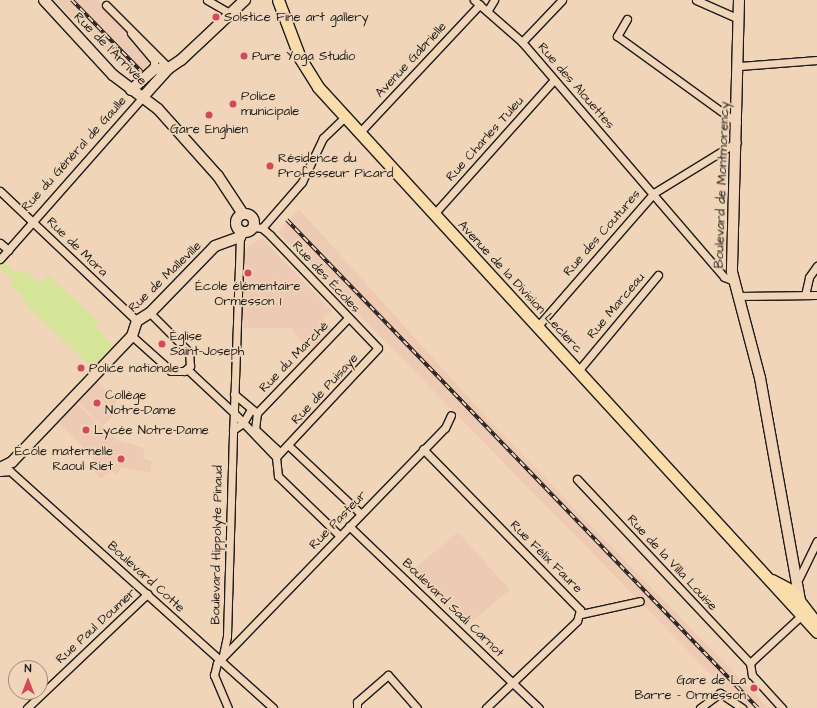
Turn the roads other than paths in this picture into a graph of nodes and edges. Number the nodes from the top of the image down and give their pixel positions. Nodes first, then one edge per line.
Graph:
1 (44, 0) edge
2 (207, 0) edge
3 (245, 0) edge
4 (278, 0) edge
5 (494, 0) edge
6 (562, 0) edge
7 (696, 0) edge
8 (739, 0) edge
9 (477, 2) edge
10 (104, 3) edge
11 (488, 10) junction
12 (230, 14) junction
13 (627, 19) dead end
14 (739, 19) junction
15 (130, 31) junction
16 (522, 42) junction
17 (817, 60) edge
18 (167, 66) junction
19 (740, 66) junction
20 (154, 70) junction
21 (554, 80) junction
22 (151, 88) junction
23 (131, 90) junction
24 (142, 98) junction
25 (158, 109) junction
26 (345, 117) junction
27 (737, 123) junction
28 (360, 132) junction
29 (737, 142) junction
30 (0, 191) edge
31 (654, 193) junction
32 (242, 214) junction
33 (434, 214) junction
34 (31, 220) junction
35 (258, 228) junction
36 (241, 234) junction
37 (0, 243) edge
38 (8, 250) junction
39 (0, 259) edge
40 (817, 266) edge
41 (658, 275) dead end
42 (734, 281) junction
43 (805, 295) junction
44 (817, 295) edge
45 (739, 296) junction
46 (150, 313) junction
47 (348, 318) junction
48 (137, 321) junction
49 (537, 327) junction
50 (132, 336) junction
51 (378, 348) joint
52 (187, 369) junction
53 (578, 371) junction
54 (234, 396) junction
55 (222, 402) junction
56 (254, 411) junction
57 (234, 414) junction
58 (451, 415) dead end
59 (243, 423) junction
60 (233, 430) junction
61 (254, 431) junction
62 (288, 445) junction
63 (423, 449) junction
64 (278, 454) junction
65 (1, 470) edge
66 (577, 479) dead end
67 (360, 513) junction
68 (349, 526) junction
69 (340, 536) junction
70 (817, 541) edge
71 (792, 586) junction
72 (147, 594) junction
73 (640, 601) dead end
74 (581, 614) junction
75 (811, 617) edge
76 (817, 632) edge
77 (227, 636) junction
78 (239, 641) junction
79 (222, 659) junction
80 (750, 664) junction
81 (511, 682) junction
82 (27, 708) edge
83 (228, 708) edge
84 (273, 708) edge
85 (357, 708) edge
86 (418, 708) edge
87 (486, 708) edge
88 (539, 708) edge
89 (700, 708) edge
90 (742, 708) edge
91 (782, 708) edge

1 - 23 main road, Rue de l'Arrivée
2 - 12 street
3 - 12 main road, Rue du Général de Gaulle
4 - 26 main road, Avenue de la Division Leclerc
5 - 11 street
6 - 16 street
7 - 14 street
8 - 14 main road, Boulevard de Montmorency
9 - 11 street, Rue des Alouettes
9 - 28 street, Avenue Gabrielle
10 - 15 street
10 - 18 street
11 - 16 street, Rue des Alouettes
12 - 18 main road, Rue du Général de Gaulle
13 - 27 street
14 - 19 main road, Boulevard de Montmorency
15 - 18 street
15 - 20 street
16 - 21 street, Rue des Alouettes
17 - 19 street
18 - 20 main road
18 - 22 main road, Rue du Général de Gaulle
19 - 27 main road, Boulevard de Montmorency
20 - 23 main road, Rue du Général de Gaulle
21 - 31 street, Rue des Alouettes
21 - 33 street, Rue Charles Tuleu
22 - 24 main road, Rue du Général de Gaulle
22 - 25 main road
23 - 24 main road, Rue de l'Arrivée
24 - 25 main road, Rue de l'Arrivée
24 - 34 street, Rue du Général de Gaulle
25 - 32 main road
26 - 28 main road, Avenue de la Division Leclerc
26 - 35 street
27 - 29 main road, Boulevard de Montmorency
28 - 33 main road, Avenue de la Division Leclerc
29 - 31 street, Rue des Coutures
29 - 42 main road, Boulevard de Montmorency
30 - 34 street, Rue de Mora
31 - 42 street, Rue des Alouettes
31 - 49 street, Rue des Coutures
32 - 35 main road
32 - 36 main road
33 - 49 main road, Avenue de la Division Leclerc
34 - 38 street, Rue du Général de Gaulle
34 - 48 street, Rue de Mora
35 - 36 main road, Rue de Malleville
35 - 47 street, Rue des Écoles
36 - 46 main road, Rue de Malleville
36 - 54 street, Boulevard Hippolyte Pinaud
37 - 38 street
38 - 39 street, Rue du Général de Gaulle
40 - 43 street
41 - 53 street, Rue Marceau
42 - 45 main road, Boulevard de Montmorency
43 - 44 street
43 - 45 street
45 - 71 main road, Boulevard de Montmorency
46 - 48 main road, Rue de Malleville
46 - 52 street
47 - 51 street, Rue des Écoles
47 - 56 street, Rue du Marché
48 - 50 main road, Rue de Malleville
49 - 53 main road, Avenue de la Division Leclerc
50 - 52 street
50 - 65 main road, Rue de Malleville
51 - 62 street, Rue de Puisaye
52 - 55 street
53 - 71 main road, Avenue de la Division Leclerc
54 - 55 street
54 - 56 street
54 - 57 street, Boulevard Hippolyte Pinaud
55 - 57 street
56 - 59 street, Rue du Marché
56 - 61 street
57 - 59 street
57 - 60 street, Boulevard Hippolyte Pinaud
58 - 63 street, Rue Pasteur
59 - 60 street
59 - 61 street
60 - 77 street, Boulevard Hippolyte Pinaud
61 - 64 street
62 - 64 street, Rue de Puisaye
62 - 67 street
63 - 67 street, Rue Pasteur
63 - 74 street, Rue Félix Faure
64 - 69 street
65 - 72 street, Boulevard Cotte
66 - 80 street, Rue de la Villa Louise
67 - 68 street, Rue Pasteur
68 - 69 street, Rue Pasteur
68 - 81 street, Boulevard Sadi Carnot
69 - 78 street, Rue Pasteur
70 - 71 street
71 - 75 main road, Avenue de la Division Leclerc
71 - 75 main road, Avenue de la Division Leclerc
72 - 79 street, Boulevard Cotte
72 - 82 street, Rue Paul Doumer
73 - 74 street
74 - 81 street, Rue Félix Faure
75 - 76 main road, Avenue de la Division Leclerc
75 - 80 street
77 - 78 street
77 - 79 street, Boulevard Hippolyte Pinaud
78 - 79 street, Rue Pasteur
79 - 83 street
79 - 84 street, Boulevard Cotte
80 - 91 street, Rue de la Villa Louise
81 - 87 street, Rue Félix Faure
81 - 88 street, Boulevard Sadi Carnot
85 - 86 street
89 - 90 street

